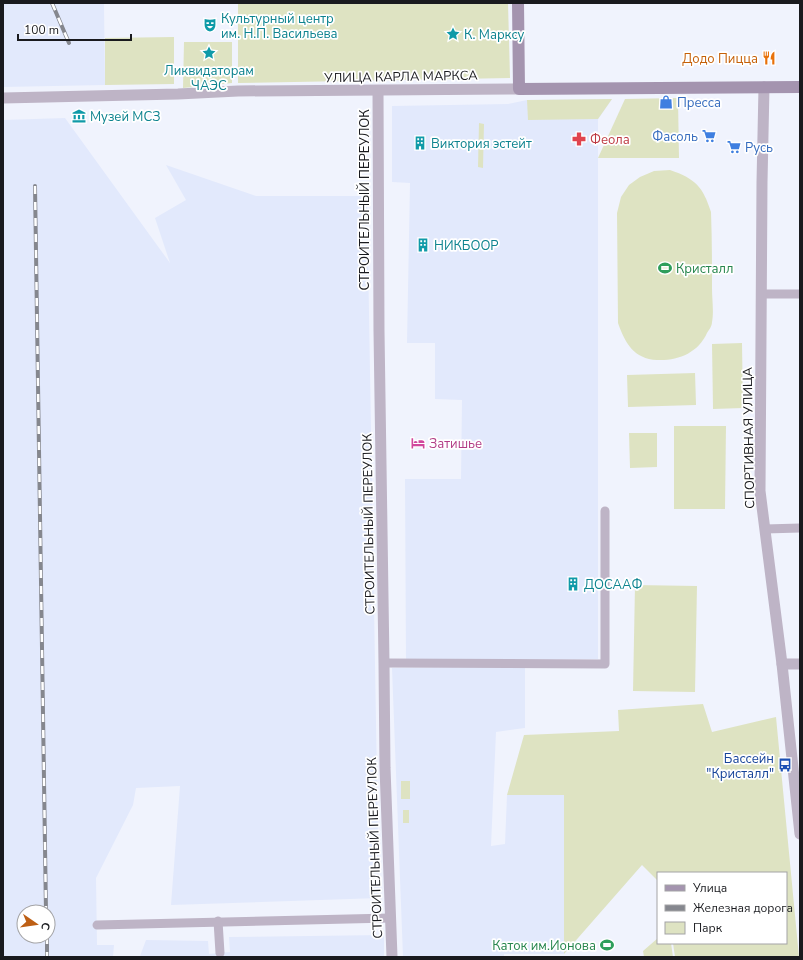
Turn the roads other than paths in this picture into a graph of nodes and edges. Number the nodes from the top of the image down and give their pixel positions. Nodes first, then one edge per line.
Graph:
1 (518, 3) edge
2 (764, 87) junction
3 (800, 87) edge
4 (519, 89) junction
5 (378, 90) junction
6 (3, 98) edge
7 (761, 294) junction
8 (800, 294) edge
9 (605, 512) dead end
10 (800, 528) edge
11 (765, 529) junction
12 (384, 663) junction
13 (782, 664) junction
14 (800, 664) edge
15 (800, 834) edge
16 (390, 918) junction
17 (218, 921) junction
18 (97, 925) dead end
19 (220, 953) dead end
20 (392, 957) edge

1 - 4 main road
2 - 3 main road, УЛИЦА КАРЛА МАРКСА
2 - 4 main road, УЛИЦА КАРЛА МАРКСА
2 - 7 street, СПОРТИВНАЯ УЛИЦА
4 - 5 street, УЛИЦА КАРЛА МАРКСА
5 - 6 street, УЛИЦА КАРЛА МАРКСА
5 - 12 street, СТРОИТЕЛЬНЫЙ ПЕРЕУЛОК
7 - 8 street
7 - 11 street, СПОРТИВНАЯ УЛИЦА
9 - 12 street
10 - 11 street
11 - 13 street, СПОРТИВНАЯ УЛИЦА
12 - 16 street, СТРОИТЕЛЬНЫЙ ПЕРЕУЛОК
13 - 14 street
13 - 15 street, СПОРТИВНАЯ УЛИЦА
16 - 17 street
16 - 20 street, СТРОИТЕЛЬНЫЙ ПЕРЕУЛОК
17 - 18 street
17 - 19 street

